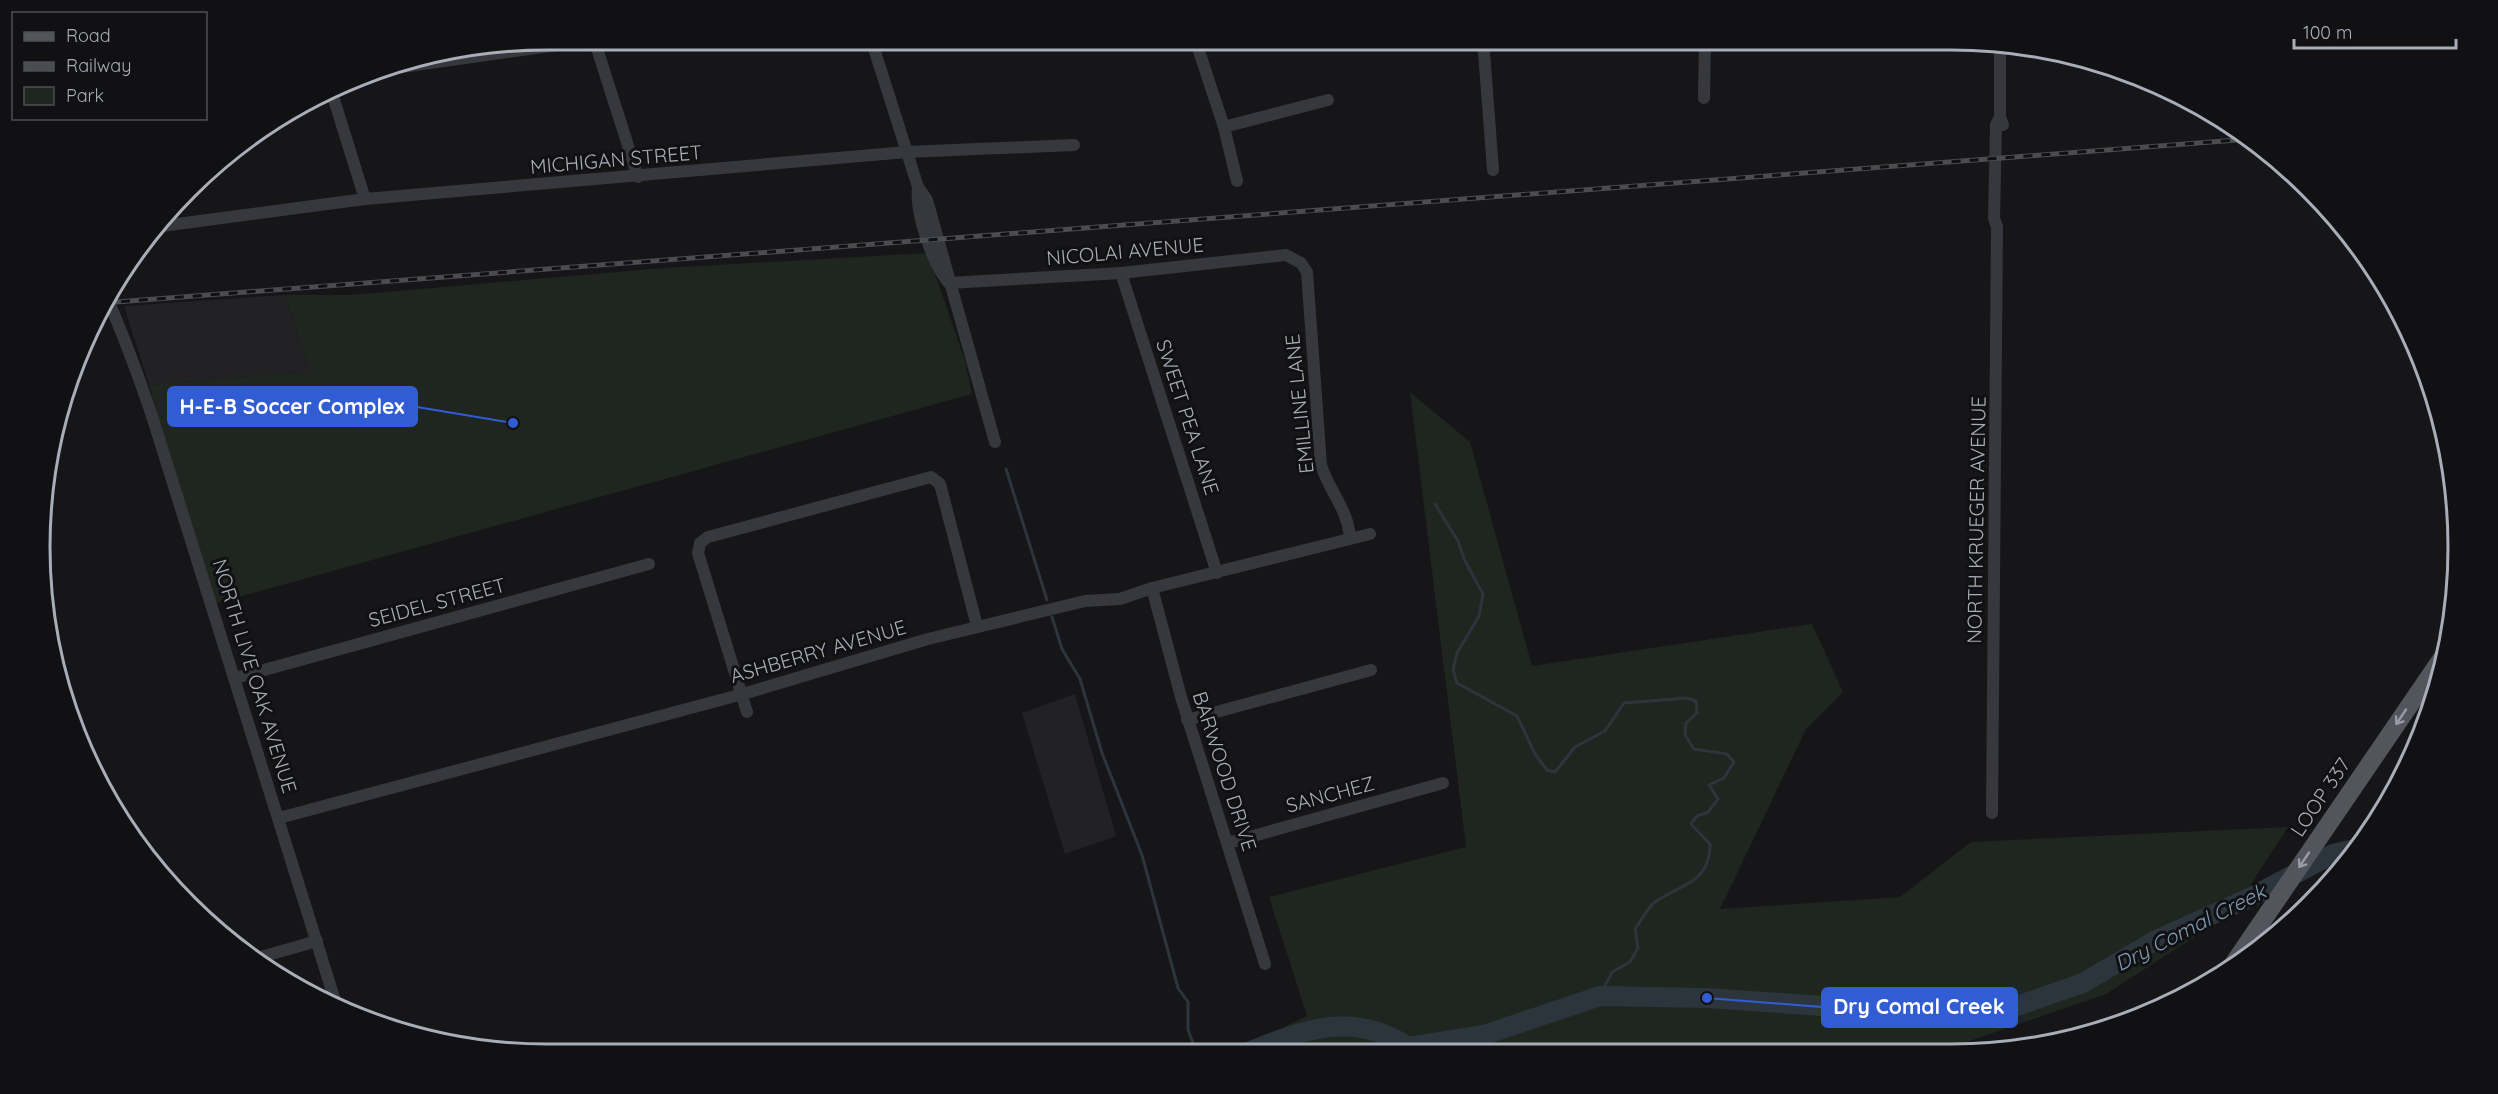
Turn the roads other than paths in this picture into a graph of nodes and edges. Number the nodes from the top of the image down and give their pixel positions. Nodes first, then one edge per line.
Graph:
1 (597, 50) edge
2 (874, 50) edge
3 (1200, 50) edge
4 (1485, 50) edge
5 (1705, 50) edge
6 (516, 51) edge
7 (2000, 52) edge
8 (435, 62) edge
9 (333, 98) edge
10 (1704, 98) dead end
11 (1328, 100) dead end
12 (1224, 127) junction
13 (1074, 145) dead end
14 (907, 153) junction
15 (1493, 170) dead end
16 (638, 177) junction
17 (1237, 181) dead end
18 (365, 199) junction
19 (168, 225) edge
20 (1301, 262) joint
21 (1121, 273) junction
22 (949, 283) junction
23 (115, 301) edge
24 (111, 308) edge
25 (133, 357) junction
26 (995, 442) dead end
27 (1370, 534) dead end
28 (1350, 537) junction
29 (649, 564) dead end
30 (1217, 573) junction
31 (1152, 588) junction
32 (977, 627) junction
33 (1371, 670) dead end
34 (2433, 671) edge
35 (235, 678) junction
36 (743, 694) junction
37 (747, 712) dead end
38 (1187, 720) junction
39 (1443, 783) dead end
40 (1992, 813) dead end
41 (279, 818) junction
42 (1228, 843) junction
43 (317, 941) junction
44 (2243, 950) edge
45 (264, 956) edge
46 (1264, 964) dead end
47 (334, 996) edge

1 - 16 street
2 - 14 street
3 - 12 street
4 - 15 street
5 - 10 street
6 - 8 street
7 - 40 street, NORTH KRUEGER AVENUE
9 - 18 street
11 - 12 street
12 - 17 street
13 - 14 street, MICHIGAN STREET
14 - 16 street, MICHIGAN STREET
14 - 22 street
16 - 18 street, MICHIGAN STREET
18 - 19 street, MICHIGAN STREET
20 - 21 street, NICOLAI AVENUE
20 - 28 street, EMILLINE LANE
21 - 22 street, NICOLAI AVENUE
21 - 30 street, SWEET PEA LANE
22 - 26 street
23 - 25 street, NORTH LIVE OAK AVENUE
24 - 25 street, NORTH LIVE OAK AVENUE
25 - 35 street, NORTH LIVE OAK AVENUE
27 - 28 street, ASHBERRY AVENUE
28 - 30 street, ASHBERRY AVENUE
29 - 35 street, SEIDEL STREET
30 - 31 street, ASHBERRY AVENUE
31 - 32 street, ASHBERRY AVENUE
31 - 38 street, BARWOOD DRIVE
32 - 36 street, ASHBERRY AVENUE
32 - 36 street
33 - 38 street
34 -> 44 main road, LOOP 337
35 - 41 street, NORTH LIVE OAK AVENUE
36 - 37 street
36 - 41 street, ASHBERRY AVENUE
38 - 42 street, BARWOOD DRIVE
39 - 42 street, SANCHEZ
41 - 43 street, NORTH LIVE OAK AVENUE
42 - 46 street, BARWOOD DRIVE
43 - 45 street
43 - 47 street, NORTH LIVE OAK AVENUE

